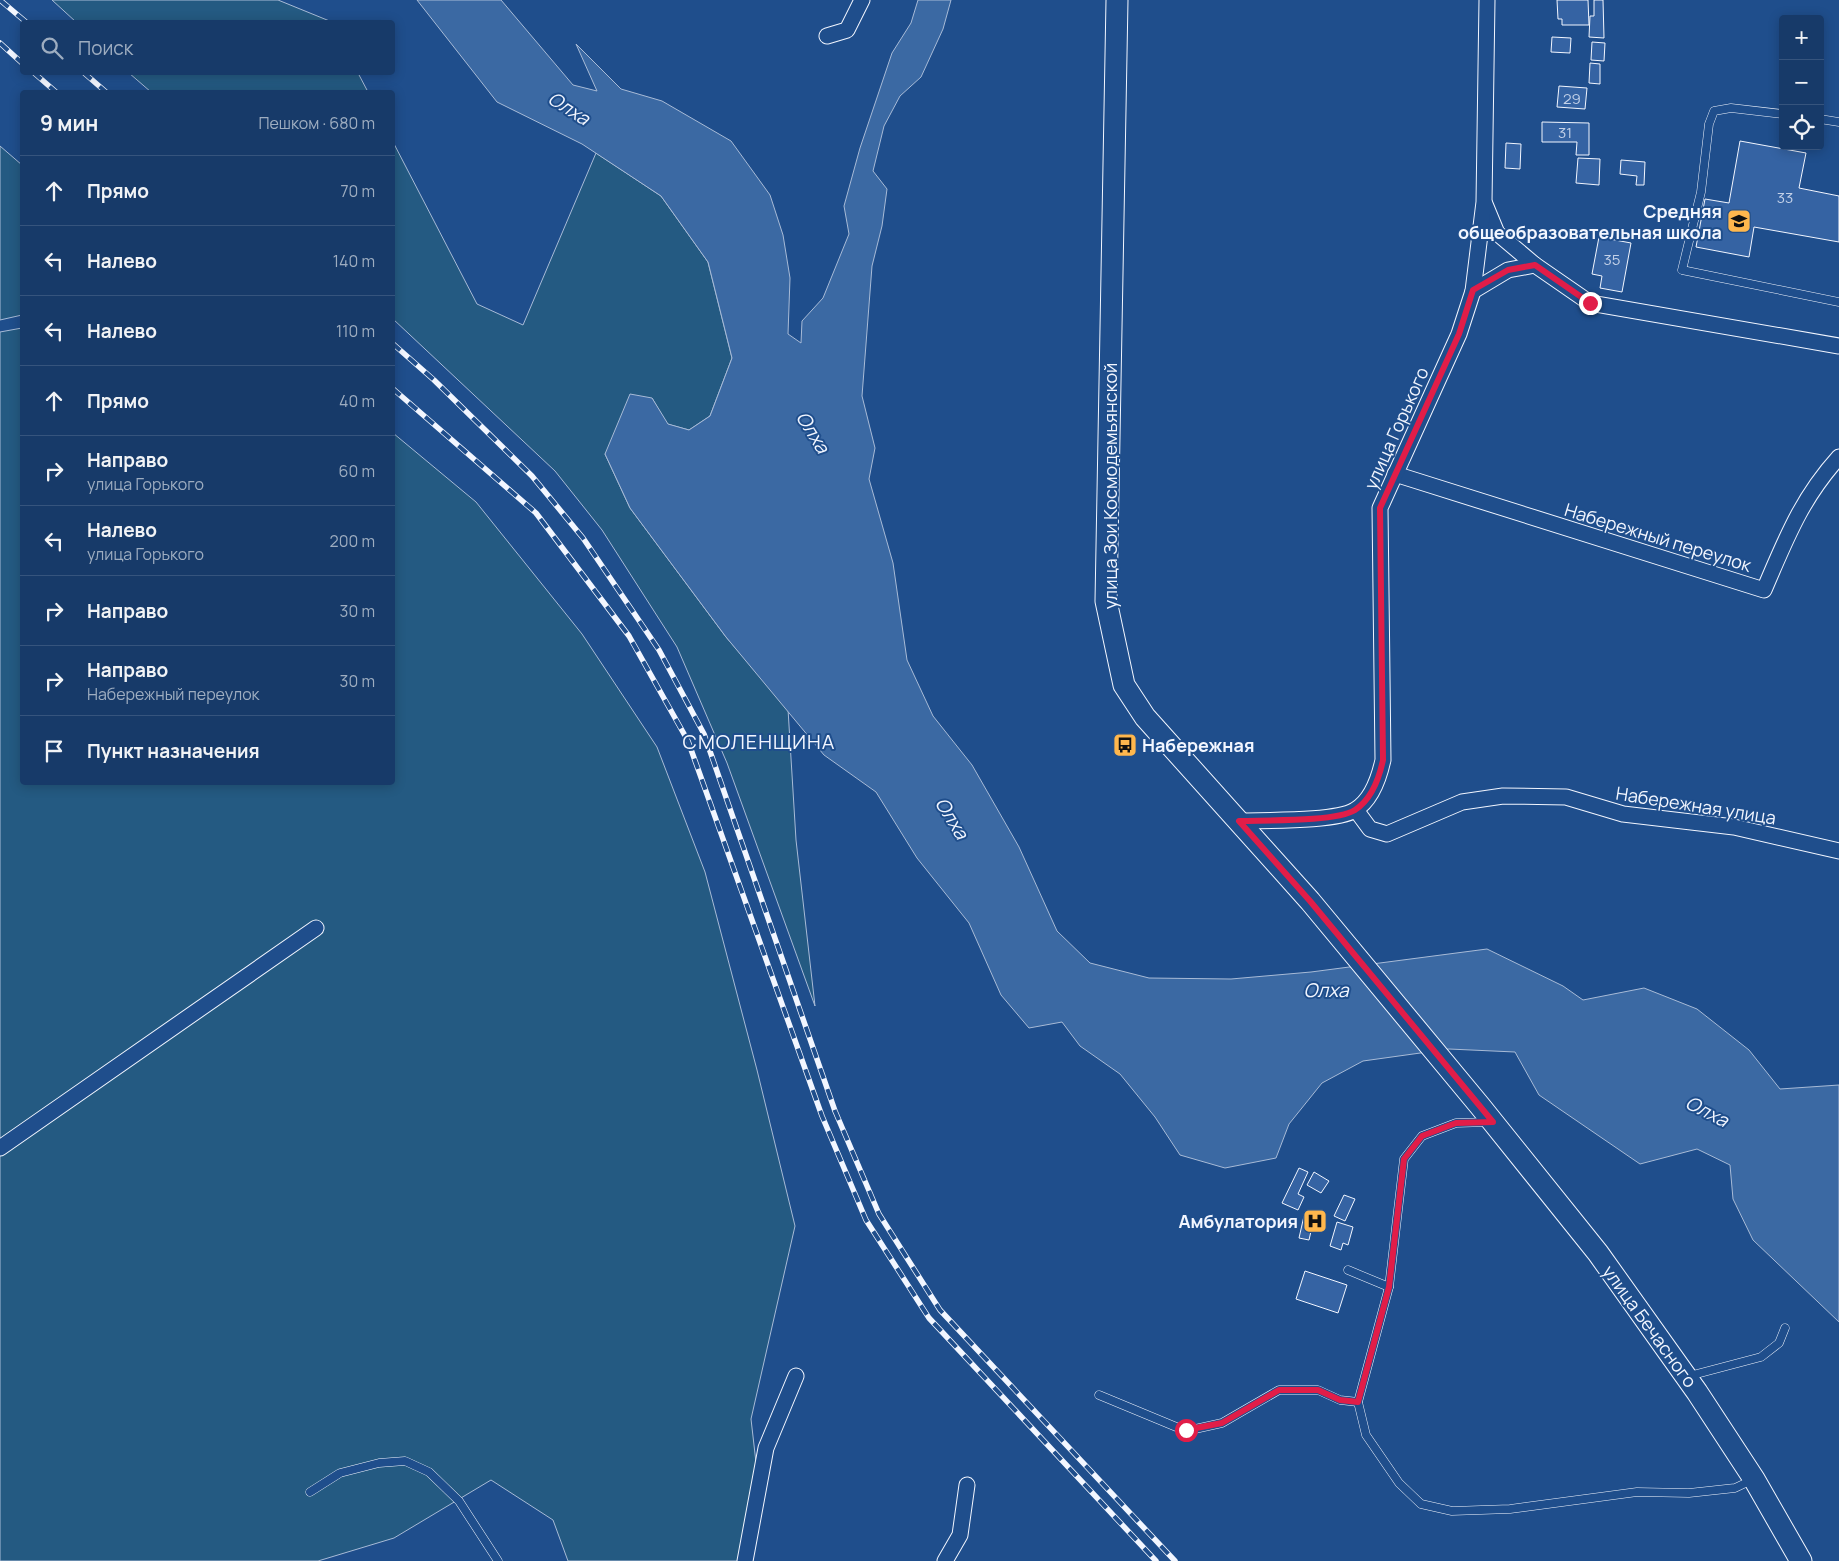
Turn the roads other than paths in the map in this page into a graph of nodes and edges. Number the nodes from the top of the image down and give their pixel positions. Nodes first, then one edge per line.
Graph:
1 (862, 0) edge
2 (1117, 0) edge
3 (1487, 0) edge
4 (827, 36) dead end
5 (1779, 114) edge
6 (1824, 120) edge
7 (1839, 122) edge
8 (1484, 202) junction
9 (1535, 265) junction
10 (1473, 290) junction
11 (1839, 302) edge
12 (1839, 346) edge
13 (1839, 457) edge
14 (1395, 474) junction
15 (1356, 810) junction
16 (1239, 821) junction
17 (1839, 851) edge
18 (316, 928) dead end
19 (1480, 1106) joint
20 (1493, 1122) junction
21 (0, 1148) edge
22 (1348, 1270) dead end
23 (1389, 1287) junction
24 (1785, 1328) dead end
25 (796, 1376) dead end
26 (1687, 1377) junction
27 (1099, 1395) dead end
28 (1358, 1402) junction
29 (1754, 1479) junction
30 (967, 1485) dead end
31 (310, 1492) dead end
32 (498, 1561) edge
33 (745, 1561) edge
34 (945, 1561) edge
35 (1801, 1561) edge

1 - 4 street
2 - 16 main road, улица Зои Космодемьянской
3 - 8 street, улица Горького
5 - 11 lane
6 - 7 lane
8 - 9 street
8 - 10 street, улица Горького
9 - 10 street
9 - 12 street
10 - 14 street, улица Горького
13 - 14 street, Набережный переулок
14 - 15 street, улица Горького
15 - 16 street
15 - 17 street, Набережная улица
16 - 19 main road, улица Зои Космодемьянской
18 - 21 street
19 - 20 main road, улица Бечасного
20 - 23 lane
20 - 26 main road, улица Бечасного
22 - 23 lane
23 - 28 lane
24 - 26 lane
25 - 33 street
26 - 29 main road, улица Бечасного
27 - 28 lane
28 - 29 lane
29 - 35 main road, улица Бечасного
30 - 34 street
31 - 32 lane

